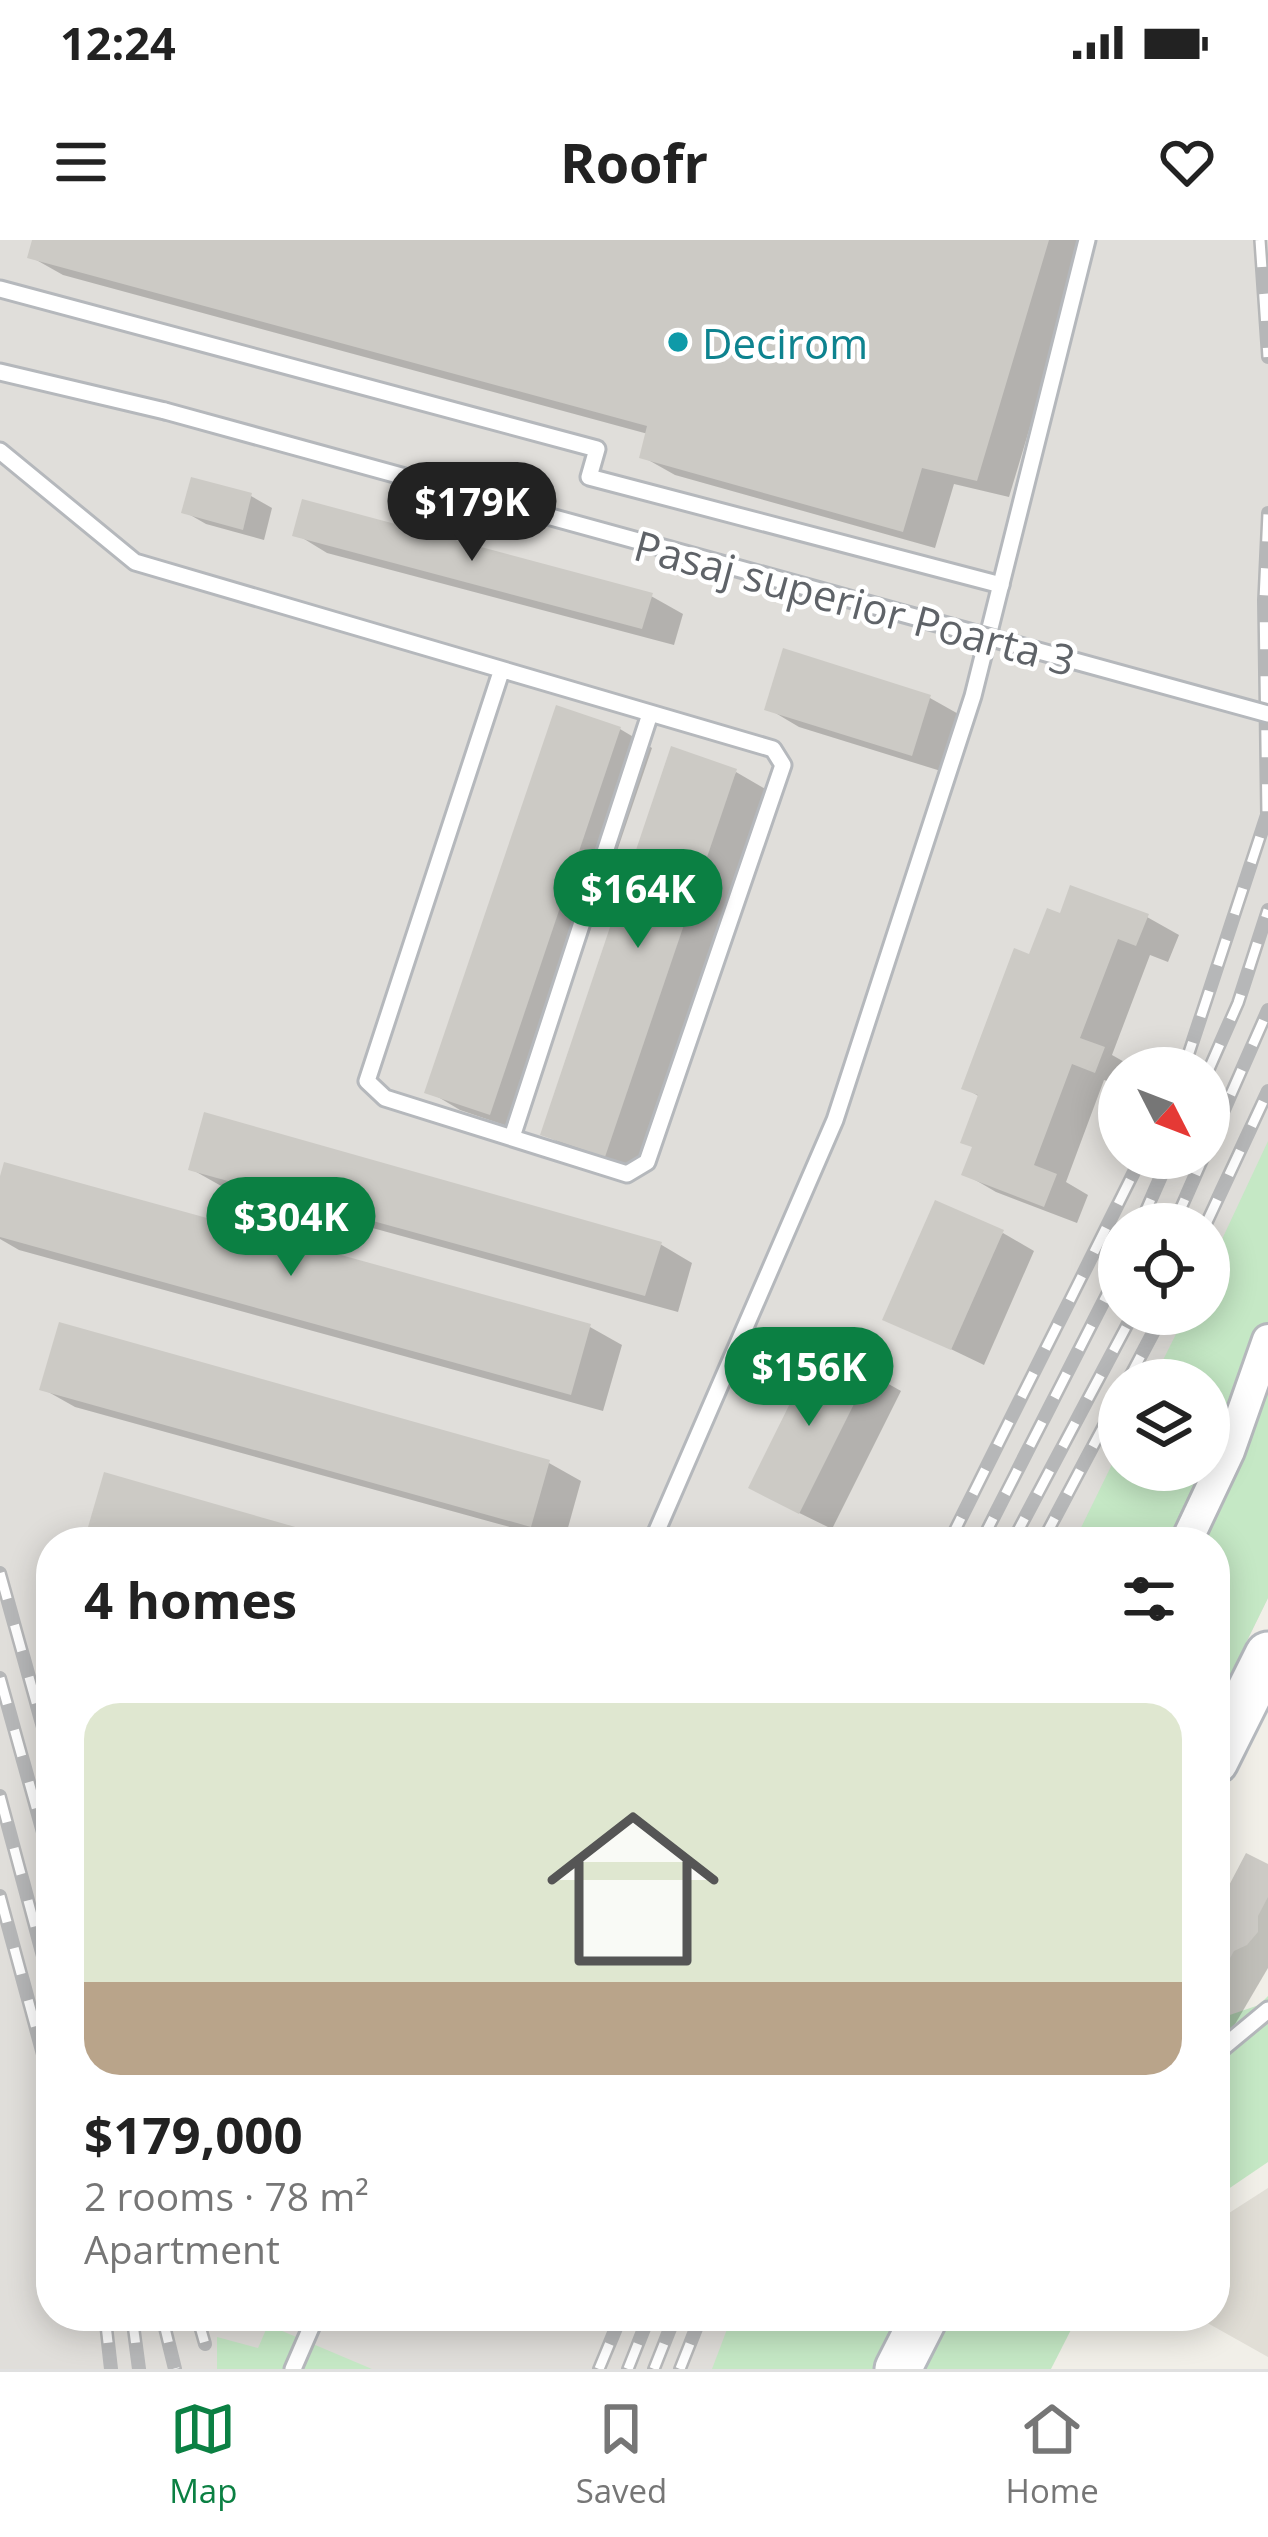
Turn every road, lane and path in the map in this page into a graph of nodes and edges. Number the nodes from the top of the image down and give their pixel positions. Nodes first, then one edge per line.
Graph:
1 (1087, 240) edge
2 (0, 290) edge
3 (0, 372) edge
4 (0, 451) edge
5 (1001, 585) junction
6 (501, 672) junction
7 (650, 714) junction
8 (1268, 714) edge
9 (512, 1137) junction
10 (1268, 1340) edge
11 (659, 1527) edge
12 (1193, 1527) edge
13 (1268, 1655) edge
14 (1230, 1731) edge
15 (1268, 2009) edge
16 (1230, 2041) edge
17 (309, 2331) edge
18 (917, 2331) edge
19 (293, 2369) edge
20 (898, 2369) edge

1 - 5 lane
2 - 5 lane
3 - 8 lane, Pasaj superior Poarta 3, bridge
4 - 6 lane
5 - 11 lane
6 - 7 lane
6 - 9 lane
7 - 9 lane
7 - 9 lane
10 - 12 street
13 - 14 street
15 - 16 lane
17 - 19 lane
18 - 20 street

